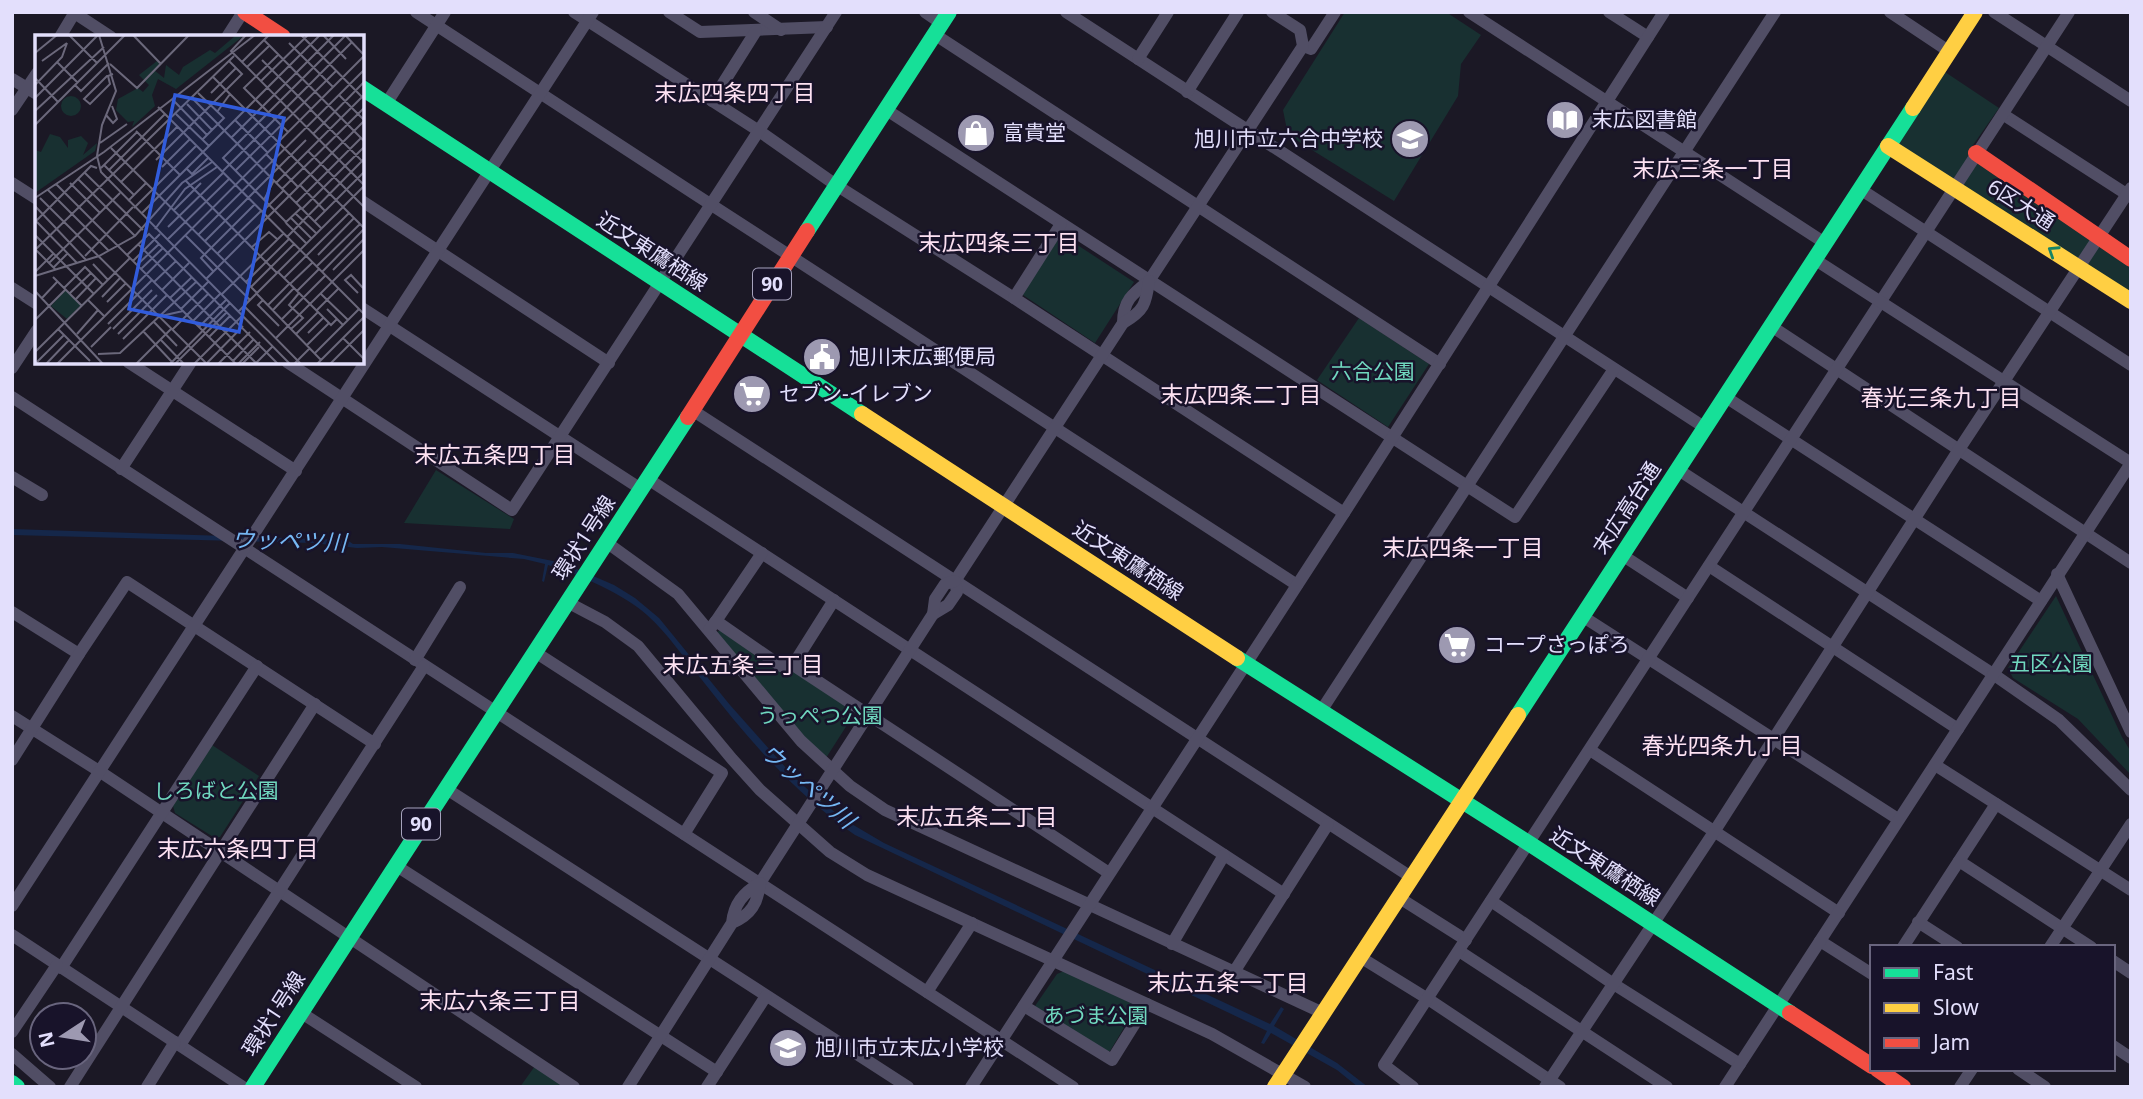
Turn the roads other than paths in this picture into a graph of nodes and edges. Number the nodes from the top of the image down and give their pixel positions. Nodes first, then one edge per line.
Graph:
1 (244, 12) edge
2 (416, 12) edge
3 (445, 12) edge
4 (574, 12) edge
5 (669, 12) edge
6 (754, 12) edge
7 (836, 12) edge
8 (925, 12) edge
9 (1066, 12) edge
10 (1168, 12) edge
11 (1238, 12) edge
12 (1272, 12) edge
13 (1335, 12) edge
14 (1469, 12) edge
15 (1609, 12) edge
16 (1664, 12) edge
17 (1775, 12) edge
18 (1890, 12) edge
19 (1975, 12) edge
20 (1994, 12) edge
21 (2069, 12) edge
22 (74, 13) edge
23 (590, 17) edge
24 (941, 23) edge
25 (436, 25) junction
26 (827, 27) junction
27 (781, 30) junction
28 (755, 31) junction
29 (61, 35) edge
30 (108, 35) edge
31 (228, 35) edge
32 (280, 35) edge
33 (1648, 37) junction
34 (1303, 46) junction
35 (2047, 46) junction
36 (1950, 52) junction
37 (1138, 59) junction
38 (12, 79) edge
39 (32, 91) edge
40 (364, 92) edge
41 (1187, 92) junction
42 (539, 94) junction
43 (712, 101) junction
44 (1607, 101) junction
45 (2131, 101) edge
46 (386, 104) junction
47 (886, 109) junction
48 (12, 110) edge
49 (2004, 115) junction
50 (1247, 130) junction
51 (759, 131) junction
52 (1888, 146) junction
53 (1685, 152) junction
54 (1976, 153) junction
55 (489, 171) junction
56 (12, 183) edge
57 (836, 185) junction
58 (1954, 187) junction
59 (1860, 189) junction
60 (2129, 193) edge
61 (35, 198) edge
62 (364, 202) edge
63 (712, 205) junction
64 (1197, 207) junction
65 (1061, 224) junction
66 (1926, 233) junction
67 (2098, 237) junction
68 (1825, 243) junction
69 (438, 250) junction
70 (790, 255) junction
71 (2131, 258) edge
72 (1814, 259) junction
73 (2078, 267) junction
74 (1149, 281) junction
75 (661, 282) junction
76 (1489, 287) junction
77 (12, 288) edge
78 (1014, 298) junction
79 (1881, 301) junction
80 (2131, 301) edge
81 (35, 303) edge
82 (364, 308) edge
83 (2050, 313) junction
84 (390, 326) junction
85 (1771, 327) junction
86 (35, 333) edge
87 (741, 335) junction
88 (1564, 336) junction
89 (1102, 356) junction
90 (609, 363) junction
91 (131, 364) edge
92 (190, 364) edge
93 (290, 364) edge
94 (1440, 364) junction
95 (2131, 365) edge
96 (12, 368) edge
97 (1614, 369) junction
98 (1837, 370) junction
99 (2005, 381) junction
100 (172, 391) junction
101 (1724, 396) junction
102 (12, 397) edge
103 (343, 399) junction
104 (692, 410) junction
105 (1054, 427) junction
106 (1704, 427) junction
107 (560, 436) junction
108 (1791, 438) junction
109 (1392, 439) junction
110 (1958, 451) junction
111 (121, 469) junction
112 (1677, 469) junction
113 (296, 471) junction
114 (12, 477) edge
115 (644, 484) junction
116 (1467, 487) junction
117 (41, 495) dead end
118 (1003, 505) junction
119 (1743, 512) junction
120 (1344, 513) junction
121 (1915, 520) junction
122 (2084, 533) junction
123 (606, 542) junction
124 (244, 549) junction
125 (762, 553) junction
126 (1622, 555) junction
127 (2131, 563) edge
128 (1709, 566) junction
129 (2057, 574) junction
130 (956, 581) junction
131 (1297, 585) junction
132 (460, 587) dead end
133 (1868, 593) junction
134 (571, 597) junction
135 (1688, 597) junction
136 (834, 600) junction
137 (2041, 601) junction
138 (12, 612) edge
139 (1582, 616) junction
140 (194, 625) junction
141 (713, 626) junction
142 (1834, 647) junction
143 (911, 650) junction
144 (535, 652) junction
145 (79, 654) junction
146 (1649, 659) junction
147 (420, 663) junction
148 (1247, 663) junction
149 (793, 665) junction
150 (257, 666) junction
151 (1993, 674) junction
152 (315, 705) junction
153 (1321, 711) junction
154 (496, 713) junction
155 (867, 715) junction
156 (12, 716) edge
157 (33, 729) junction
158 (1958, 729) junction
159 (2131, 732) edge
160 (1198, 738) junction
161 (1773, 739) junction
162 (375, 744) junction
163 (1590, 750) junction
164 (732, 759) junction
165 (12, 760) edge
166 (1935, 765) junction
167 (99, 771) junction
168 (722, 773) junction
169 (829, 774) junction
170 (445, 788) junction
171 (2131, 790) edge
172 (1462, 801) junction
173 (1996, 804) junction
174 (1151, 808) junction
175 (160, 811) junction
176 (1898, 819) junction
177 (799, 821) junction
178 (1328, 824) junction
179 (2131, 824) edge
180 (1714, 832) junction
181 (684, 834) junction
182 (1530, 844) junction
183 (220, 851) junction
184 (1224, 855) junction
185 (1959, 861) junction
186 (395, 864) junction
187 (2100, 870) junction
188 (1108, 873) junction
189 (1411, 877) junction
190 (760, 883) junction
191 (2131, 890) edge
192 (279, 891) junction
193 (1284, 894) junction
194 (1398, 897) junction
195 (1491, 901) junction
196 (12, 906) edge
197 (1086, 910) junction
198 (1839, 913) junction
199 (1919, 922) junction
200 (972, 923) junction
201 (1653, 923) junction
202 (2062, 928) junction
203 (12, 935) edge
204 (348, 937) junction
205 (1820, 941) junction
206 (1172, 944) junction
207 (1904, 945) edge
208 (1954, 945) edge
209 (2051, 945) edge
210 (2088, 945) edge
211 (1462, 946) junction
212 (1056, 956) junction
213 (1360, 957) junction
214 (710, 959) junction
215 (2115, 962) edge
216 (59, 966) junction
217 (1234, 972) junction
218 (1870, 973) edge
219 (2131, 973) edge
220 (1612, 983) junction
221 (927, 992) junction
222 (766, 996) junction
223 (1428, 999) junction
224 (1147, 1004) junction
225 (1777, 1005) junction
226 (121, 1006) junction
227 (1024, 1006) junction
228 (300, 1012) junction
229 (1319, 1020) junction
230 (1581, 1031) junction
231 (12, 1032) edge
232 (661, 1036) junction
233 (1002, 1040) junction
234 (178, 1043) junction
235 (2115, 1047) edge
236 (12, 1054) edge
237 (2131, 1058) edge
238 (1740, 1064) junction
239 (1870, 1065) edge
240 (1880, 1071) edge
241 (1971, 1071) edge
242 (2021, 1071) edge
243 (717, 1072) junction
244 (1283, 1074) edge
245 (12, 1083) edge
246 (1551, 1084) edge
247 (17, 1087) edge
248 (49, 1087) edge
249 (70, 1087) edge
250 (147, 1087) edge
251 (243, 1087) edge
252 (253, 1087) edge
253 (416, 1087) edge
254 (574, 1087) edge
255 (628, 1087) edge
256 (707, 1087) edge
257 (908, 1087) edge
258 (971, 1087) edge
259 (1073, 1087) edge
260 (1306, 1087) edge
261 (1413, 1087) edge
262 (1667, 1087) edge
263 (1725, 1087) edge
264 (1903, 1087) edge
265 (1961, 1087) edge
266 (2045, 1087) edge

1 - 31 street
1 - 32 main road
2 - 25 street
3 - 25 street
4 - 23 street
5 - 28 street
6 - 27 street
7 - 26 street
8 - 24 street
9 - 37 street
10 - 37 street
11 - 41 street
12 - 34 street
13 - 34 street
14 - 44 street
15 - 33 street
16 - 33 street
17 - 53 street
18 - 36 street
19 - 36 main road, 末広高台通
20 - 35 street
21 - 35 street
22 - 29 street
22 - 30 street
23 - 42 street
23 - 43 street
24 - 47 main road, 環状1号線 / 90
24 - 64 street
25 - 42 street
25 - 46 street
26 - 27 street
26 - 51 street
27 - 28 street
28 - 43 street
33 - 44 street
34 - 50 street
35 - 45 street
35 - 49 street
36 - 52 main road, 末広高台通
37 - 41 street
38 - 39 street
39 - 48 street
40 - 46 main road, 近文東鷹栖線
41 - 50 street
42 - 55 street
42 - 63 street
43 - 51 street
44 - 53 street
44 - 76 street
46 - 55 main road, 近文東鷹栖線
47 - 57 main road, 環状1号線 / 90
47 - 65 street
49 - 54 street
49 - 60 street
50 - 64 street
50 - 76 street
51 - 57 street
51 - 63 street
52 - 58 main road, 6区大通
52 - 59 main road, 末広高台通
53 - 68 street
53 - 88 street
54 - 58 street
54 - 67 main road, 6区大通
55 - 69 street
55 - 75 main road, 近文東鷹栖線
56 - 61 street
57 - 70 main road, 環状1号線 / 90
57 - 78 street
58 - 66 street
73 -> 58 main road, 6区大通
59 - 66 street
59 - 68 main road, 末広高台通
60 - 67 street
62 - 69 street
63 - 70 street
63 - 75 street
64 - 74 street
64 - 94 street
65 - 74 street
65 - 78 street
66 - 79 street
66 - 83 street
67 - 71 main road, 6区大通
67 - 73 street
68 - 72 main road, 末広高台通
69 - 84 street
69 - 90 street
70 - 87 main road, 環状1号線 / 90
70 - 105 street
72 - 79 street
72 - 85 main road, 末広高台通
73 - 80 main road, 6区大通
73 - 83 street
74 - 89 street
74 - 109 street
75 - 87 main road, 近文東鷹栖線
75 - 90 street
76 - 88 street
76 - 94 street
77 - 81 street
78 - 89 street
79 - 98 street
79 - 99 street
82 - 84 street
83 - 95 street
83 - 99 street
84 - 103 street
84 - 107 street
85 - 98 street
85 - 101 main road, 末広高台通
86 - 96 street
87 - 104 main road, 環状1号線 / 90
87 - 118 main road, 近文東鷹栖線
88 - 97 street
88 - 116 street
89 - 105 street
89 - 120 street
90 - 107 street
91 - 100 street
92 - 100 street
93 - 103 street
94 - 109 street
97 - 106 street
97 - 116 street
98 - 108 street
98 - 110 street
99 - 110 street
99 - 122 street
100 - 111 street
100 - 113 street
101 - 106 main road, 末広高台通
101 - 108 street
102 - 111 street
103 - 107 street
103 - 113 street
104 - 115 main road, 環状1号線 / 90
104 - 130 street
105 - 118 street
105 - 131 street
106 - 112 main road, 末広高台通
107 - 115 street
108 - 119 street
108 - 121 street
109 - 116 street
109 - 120 street
110 - 121 street
110 - 122 street
111 - 124 street
112 - 119 street
112 - 126 main road, 末広高台通
113 - 124 street
114 - 117 street
115 - 123 main road, 環状1号線 / 90
115 - 125 street
116 - 153 street
118 - 130 street
118 - 148 main road, 近文東鷹栖線
119 - 128 street
119 - 133 street
120 - 131 street
121 - 133 street
121 - 137 street
122 - 127 street
122 - 129 street
123 - 134 main road, 環状1号線 / 90
123 - 141 street
124 - 140 street
124 - 147 street
125 - 136 street
125 - 141 street
126 - 135 street
126 - 139 main road, 末広高台通
128 - 135 street
128 - 142 street
129 - 137 street
129 - 159 street
130 - 143 street
130 - 160 street
131 - 148 street
132 - 147 street
133 - 142 street
133 - 151 street
134 - 144 main road, 環状1号線 / 90
134 - 164 street
135 - 146 street
136 - 143 street
136 - 149 street
137 - 151 street
138 - 145 street
139 - 146 street
139 - 172 main road, 末広高台通
140 - 145 street
140 - 150 street
140 - 167 street
141 - 149 street
141 - 169 street
142 - 158 street
142 - 161 street
143 - 155 street
143 - 174 street
144 - 154 main road, 環状1号線 / 90
144 - 168 street
145 - 157 street
146 - 161 street
146 - 163 street
147 - 154 street
147 - 162 street
148 - 153 main road, 近文東鷹栖線
148 - 160 street
149 - 155 street
150 - 152 street
150 - 175 street
151 - 158 street
151 - 171 street
152 - 162 street
152 - 183 street
153 - 172 main road, 近文東鷹栖線
154 - 170 main road, 環状1号線 / 90
154 - 181 street
155 - 169 street
155 - 188 street
156 - 157 street
157 - 165 street
157 - 167 street
158 - 166 street
160 - 174 street
160 - 178 street
161 - 176 street
161 - 180 street
162 - 192 street
163 - 180 street
163 - 182 street
164 - 168 street
164 - 177 street
166 - 173 street
166 - 176 street
167 - 175 street
167 - 196 street
168 - 181 street
169 - 177 street
169 - 197 street
170 - 186 main road, 環状1号線 / 90
170 - 214 street
172 - 182 main road, 近文東鷹栖線
172 - 189 main road, 末広高台通
173 - 185 street
173 - 187 street
174 - 184 street
174 - 188 street
175 - 183 street
175 - 216 street
176 - 198 street
177 - 190 street
177 - 200 street
178 - 189 street
178 - 193 street
179 - 187 street
180 - 198 street
180 - 201 street
181 - 190 street
182 - 195 street
182 - 201 main road, 近文東鷹栖線
183 - 192 street
183 - 226 street
184 - 193 street
184 - 206 street
185 - 199 street
185 - 202 street
186 - 204 main road, 環状1号線 / 90
186 - 232 street
187 - 191 street
187 - 202 street
188 - 197 street
189 - 194 main road, 末広高台通
190 - 214 street
190 - 221 street
192 - 204 street
192 - 234 street
193 - 217 street
194 - 211 street
194 - 213 main road, 末広高台通
195 - 211 street
195 - 220 street
197 - 206 street
197 - 212 street
198 - 205 street
199 - 207 street
199 - 208 street
200 - 212 street
200 - 221 street
201 - 220 street
201 - 225 main road, 近文東鷹栖線
202 - 209 street
202 - 210 street
203 - 216 street
204 - 228 main road, 環状1号線 / 90
204 - 254 street
205 - 218 street
205 - 225 street
206 - 217 street
211 - 223 street
211 - 230 street
212 - 224 street
212 - 227 street
213 - 223 street
213 - 229 main road, 末広高台通
214 - 222 street
214 - 232 street
215 - 219 street
216 - 226 street
216 - 231 street
217 - 229 street
220 - 230 street
220 - 238 street
221 - 233 street
222 - 243 street
222 - 257 street
223 - 246 street
223 - 261 street
224 - 227 street
224 - 244 street
225 - 238 street
225 - 239 main road, 近文東鷹栖線
226 - 234 street
226 - 249 street
227 - 233 street
228 - 252 main road, 環状1号線 / 90
228 - 253 street
229 - 244 main road, 末広高台通
230 - 246 street
230 - 262 street
232 - 243 street
232 - 255 street
233 - 258 street
233 - 259 street
234 - 250 street
234 - 251 street
235 - 237 street
236 - 248 street
238 - 263 street
240 - 264 main road
241 - 265 street
242 - 266 street
243 - 256 street
244 - 260 street
245 - 247 main road

